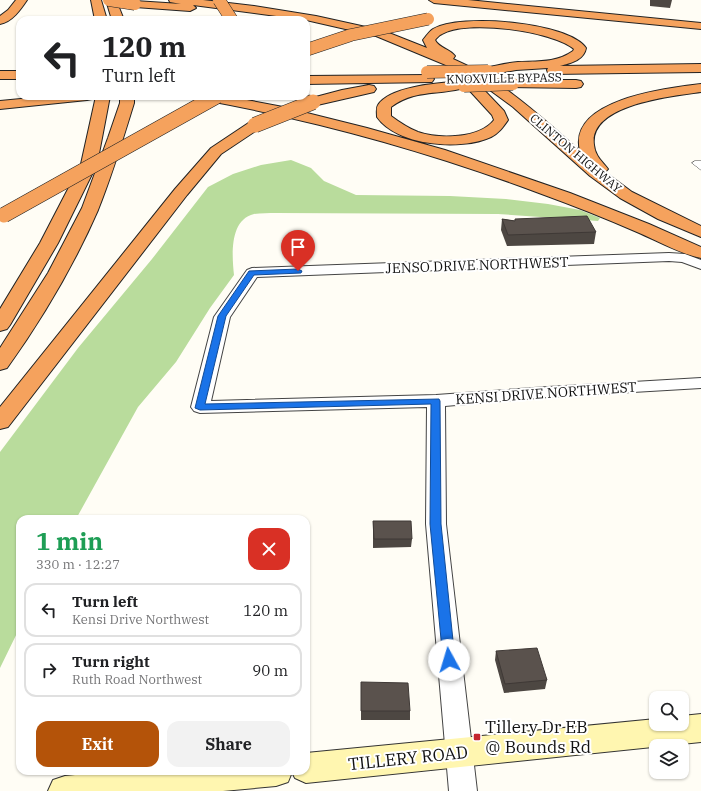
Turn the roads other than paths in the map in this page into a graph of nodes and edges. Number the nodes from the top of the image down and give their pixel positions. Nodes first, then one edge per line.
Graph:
1 (22, 0) edge
2 (96, 0) edge
3 (110, 0) edge
4 (174, 0) edge
5 (219, 0) edge
6 (434, 0) edge
7 (100, 16) edge
8 (116, 16) edge
9 (229, 16) edge
10 (260, 16) edge
11 (297, 16) edge
12 (598, 16) junction
13 (310, 18) edge
14 (0, 21) edge
15 (310, 25) edge
16 (701, 26) edge
17 (310, 48) edge
18 (701, 68) edge
19 (488, 71) junction
20 (310, 72) edge
21 (0, 75) edge
22 (16, 75) edge
23 (701, 75) edge
24 (452, 78) junction
25 (310, 80) edge
26 (0, 84) edge
27 (16, 84) edge
28 (591, 84) dead end
29 (646, 84) dead end
30 (701, 84) edge
31 (477, 87) junction
32 (701, 88) edge
33 (58, 100) edge
34 (102, 100) edge
35 (127, 100) edge
36 (210, 100) edge
37 (229, 100) edge
38 (0, 105) edge
39 (701, 163) edge
40 (570, 168) dead end
41 (701, 168) edge
42 (608, 191) junction
43 (2, 216) edge
44 (701, 232) edge
45 (701, 250) edge
46 (701, 253) edge
47 (701, 265) edge
48 (0, 325) edge
49 (0, 364) edge
50 (701, 383) edge
51 (436, 401) junction
52 (200, 408) joint
53 (0, 422) edge
54 (701, 728) edge
55 (458, 754) junction
56 (310, 768) edge
57 (234, 775) edge
58 (65, 791) edge
59 (463, 791) edge

1 - 14 highway
2 - 7 highway
3 - 8 highway
3 - 10 highway, bridge
4 - 11 highway
5 - 9 highway, bridge
6 - 12 highway
12 - 16 highway
12 - 17 highway, bridge
13 - 24 highway
15 - 31 highway
18 - 19 highway, KNOXVILLE BYPASS
19 - 20 highway, KNOXVILLE BYPASS, bridge
19 - 24 highway
21 - 22 highway
23 - 24 highway, KNOXVILLE BYPASS
24 - 25 highway, KNOXVILLE BYPASS
24 - 28 highway, bridge
24 - 31 highway
24 - 42 highway, CLINTON HIGHWAY
24 - 53 highway, bridge
26 - 27 highway
29 - 30 highway
31 - 40 highway
32 - 42 highway
33 - 38 highway
34 - 48 highway
35 - 49 highway
36 - 43 highway, bridge
37 - 46 highway
39 - 41 lane
42 - 44 highway, CLINTON HIGHWAY
42 - 45 highway
47 - 52 street, JENSO DRIVE NORTHWEST
50 - 51 street, KENSI DRIVE NORTHWEST
51 - 52 street, KENSI DRIVE NORTHWEST
51 - 55 street
54 - 55 street, TILLERY ROAD
55 - 56 street, TILLERY ROAD
55 - 59 street
57 - 58 street

